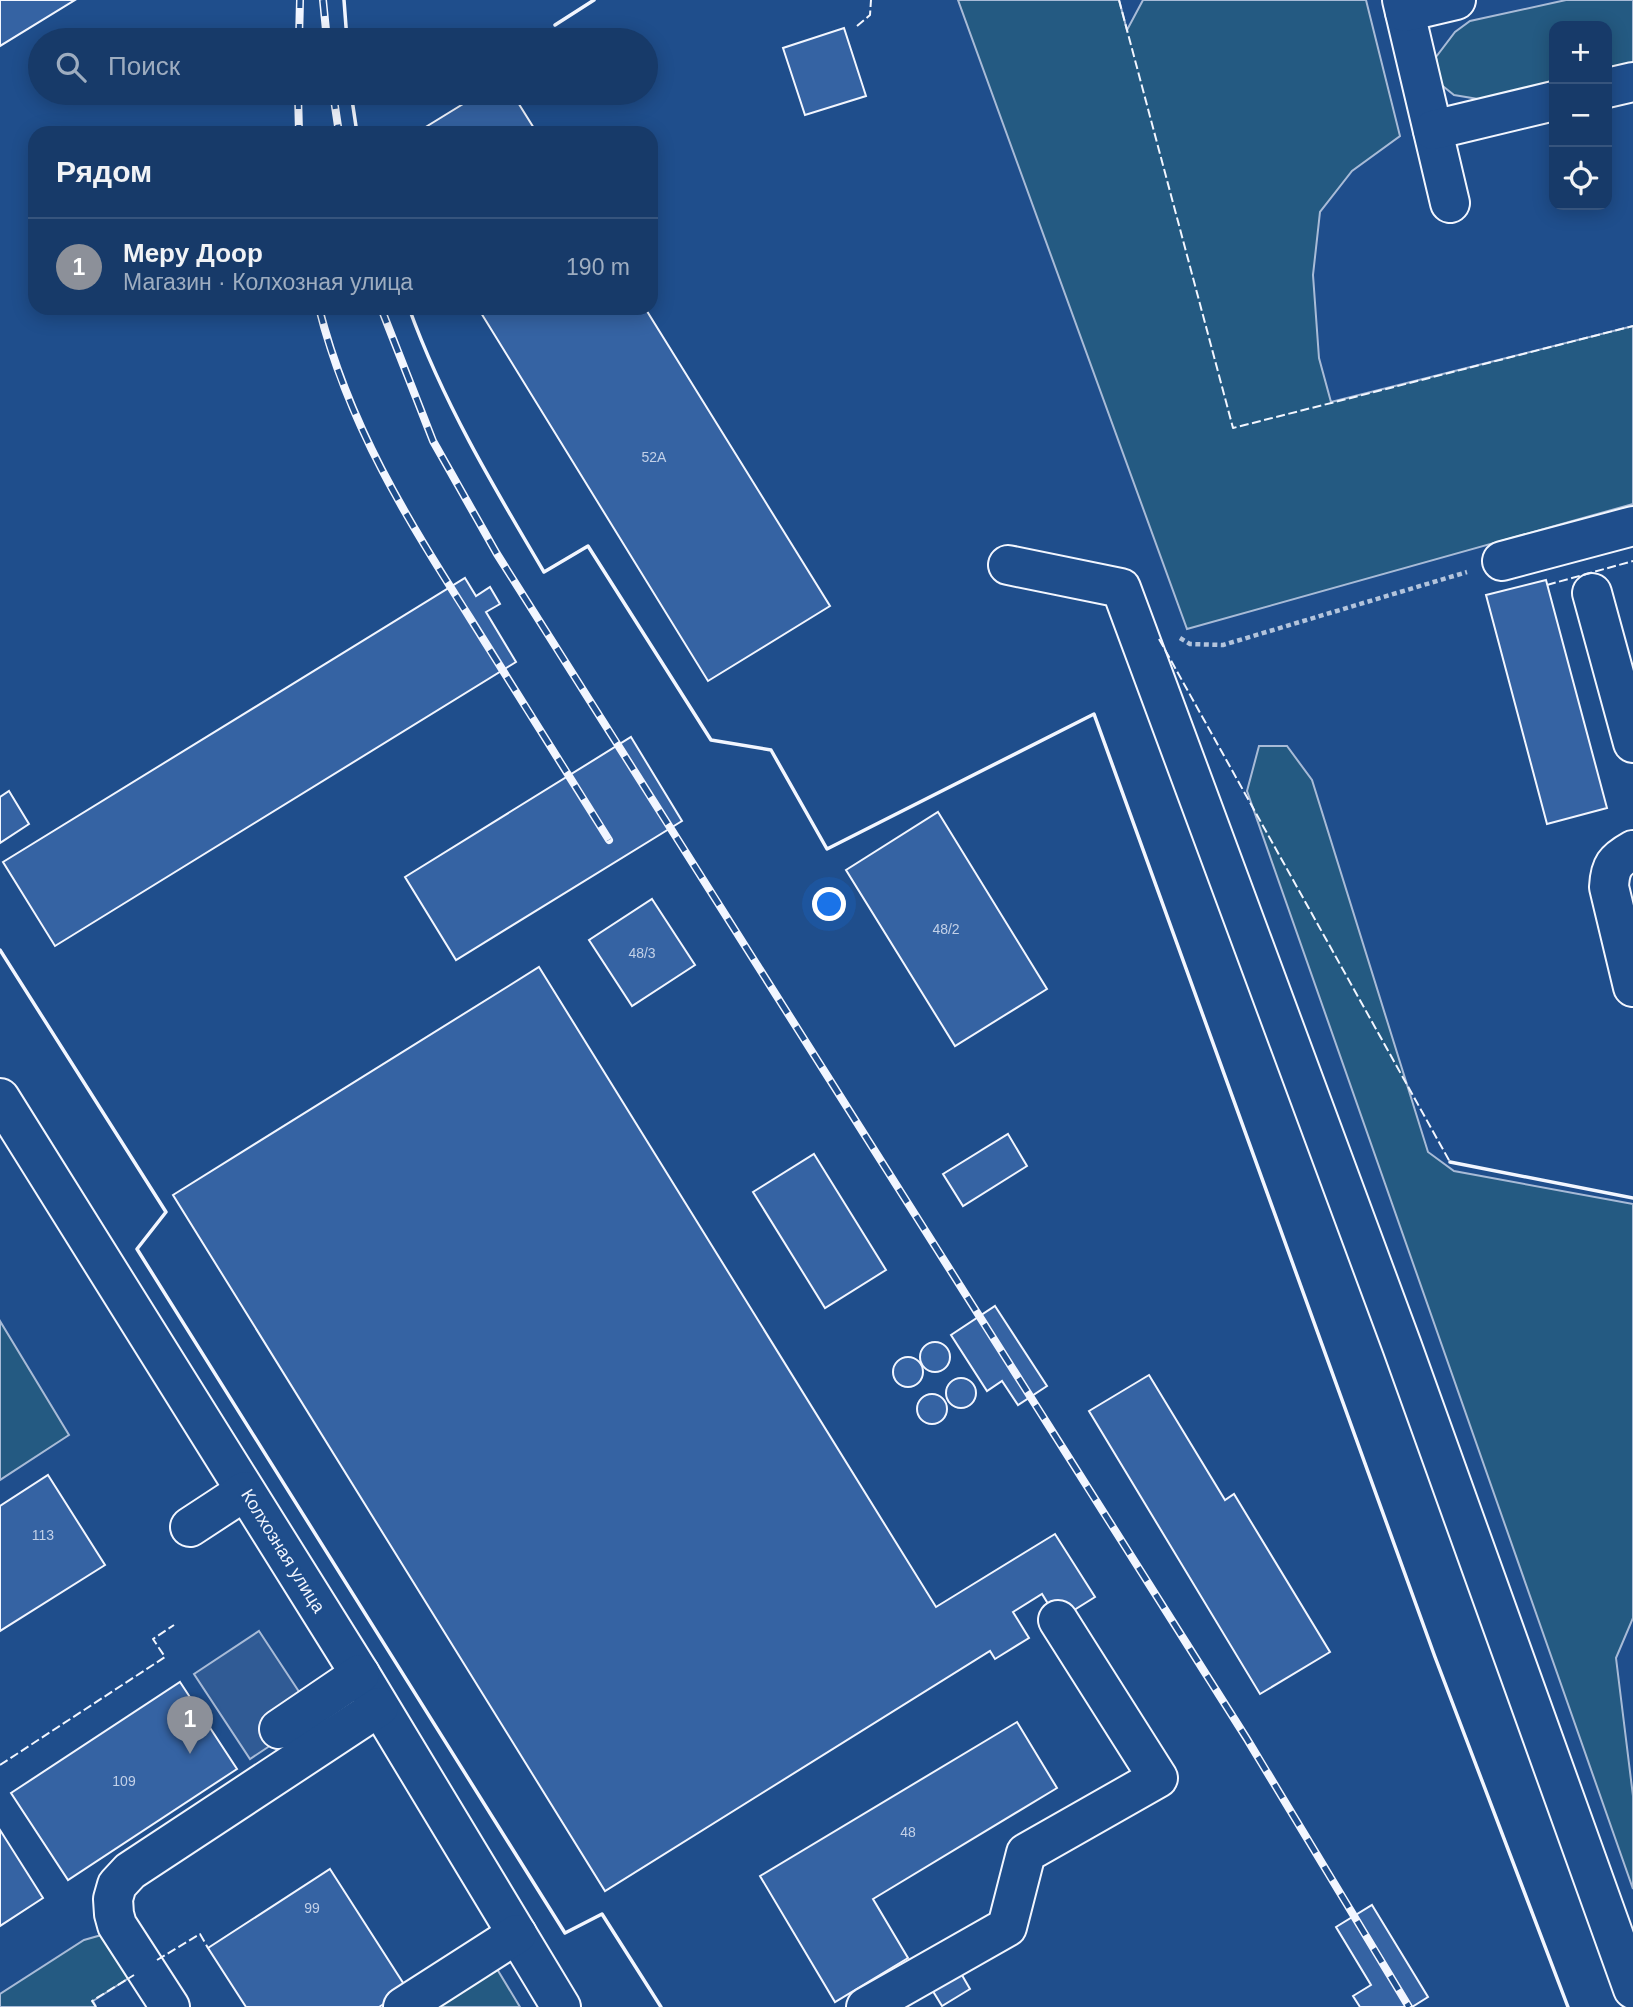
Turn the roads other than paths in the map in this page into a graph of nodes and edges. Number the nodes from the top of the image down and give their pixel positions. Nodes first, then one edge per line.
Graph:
1 (1456, 0) edge
2 (1404, 6) edge
3 (1633, 82) edge
4 (1612, 87) edge
5 (1549, 102) edge
6 (1433, 131) junction
7 (1450, 203) dead end
8 (1633, 526) edge
9 (1502, 561) road end
10 (1008, 565) dead end
11 (1592, 593) dead end
12 (1633, 743) edge
13 (1633, 850) edge
14 (1633, 987) edge
15 (0, 1098) edge
16 (245, 1491) junction
17 (190, 1527) dead end
18 (1058, 1620) dead end
19 (360, 1674) junction
20 (379, 1707) junction
21 (278, 1729) dead end
22 (517, 1934) junction
23 (1633, 1989) edge
24 (170, 2007) edge
25 (403, 2007) edge
26 (561, 2007) edge
27 (866, 2007) edge

1 - 2 street
2 - 6 street
3 - 4 street
5 - 6 street
6 - 7 street
8 - 9 street
10 - 23 street
11 - 12 street
13 - 14 street
15 - 16 street, Колхозная улица
16 - 17 street
16 - 19 street, Колхозная улица
18 - 27 street
19 - 20 street, Колхозная улица
19 - 21 street
20 - 22 street, Колхозная улица
20 - 24 street
22 - 25 street
22 - 26 street, Колхозная улица

